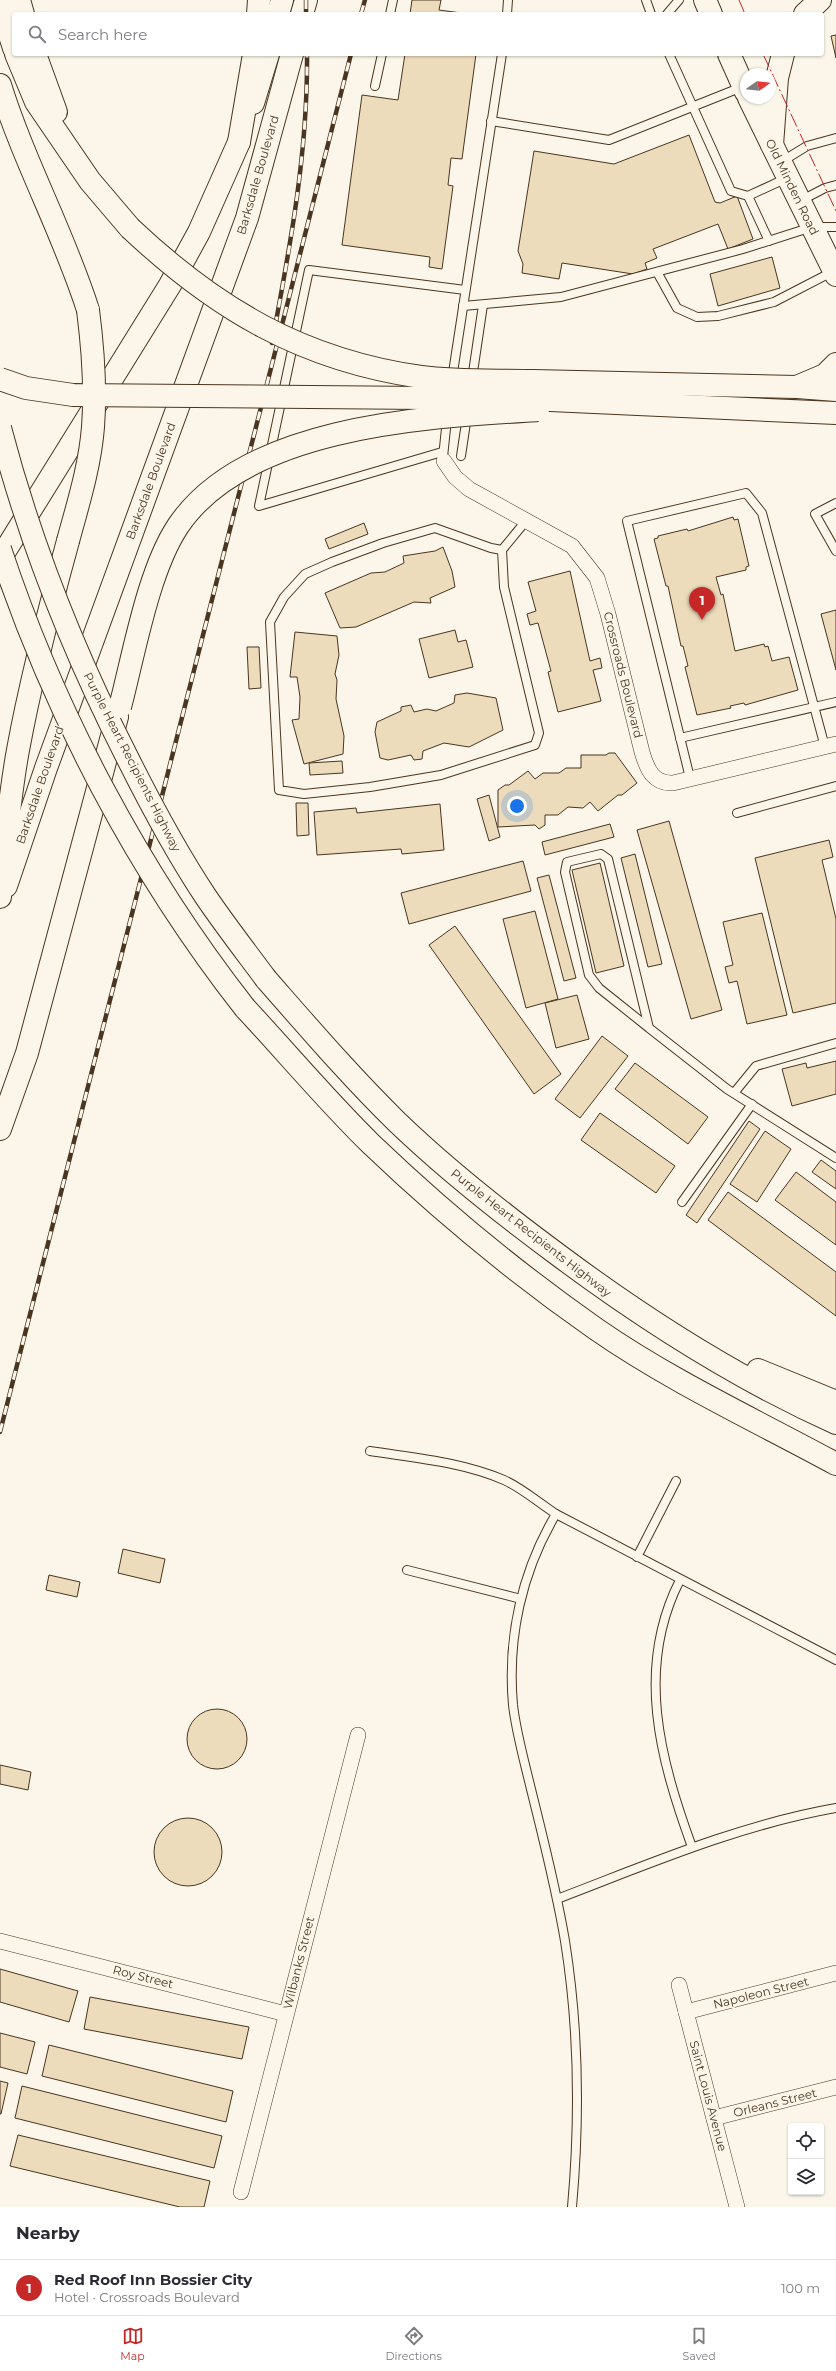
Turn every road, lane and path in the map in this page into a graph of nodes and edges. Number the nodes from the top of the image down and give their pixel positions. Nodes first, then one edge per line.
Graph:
1 (19, 0) edge
2 (259, 0) edge
3 (282, 0) edge
4 (306, 0) edge
5 (393, 0) edge
6 (508, 0) edge
7 (646, 0) edge
8 (679, 0) edge
9 (705, 0) edge
10 (820, 0) edge
11 (0, 5) edge
12 (22, 12) edge
13 (258, 12) edge
14 (279, 12) edge
15 (303, 12) edge
16 (390, 12) edge
17 (507, 12) edge
18 (651, 12) edge
19 (669, 12) edge
20 (710, 12) edge
21 (807, 12) edge
22 (12, 42) edge
23 (17, 56) edge
24 (36, 56) edge
25 (254, 56) edge
26 (267, 56) edge
27 (291, 56) edge
28 (382, 56) edge
29 (502, 56) edge
30 (670, 56) edge
31 (730, 56) edge
32 (782, 56) edge
33 (740, 79) edge
34 (0, 85) edge
35 (375, 86) dead end
36 (740, 94) edge
37 (752, 104) edge
38 (693, 107) junction
39 (491, 121) junction
40 (836, 138) edge
41 (239, 142) junction
42 (70, 149) junction
43 (780, 162) junction
44 (836, 185) edge
45 (748, 196) junction
46 (799, 202) junction
47 (812, 227) junction
48 (836, 227) edge
49 (769, 241) junction
50 (658, 272) junction
51 (835, 273) edge
52 (465, 290) junction
53 (483, 305) junction
54 (463, 306) junction
55 (836, 364) edge
56 (0, 379) edge
57 (798, 387) junction
58 (836, 390) edge
59 (533, 397) junction
60 (836, 413) edge
61 (0, 428) edge
62 (461, 456) dead end
63 (443, 457) junction
64 (836, 503) edge
65 (525, 522) junction
66 (0, 549) edge
67 (502, 550) junction
68 (836, 551) edge
69 (0, 559) edge
70 (836, 702) edge
71 (814, 707) junction
72 (680, 738) junction
73 (830, 746) edge
74 (690, 778) junction
75 (836, 786) edge
76 (737, 813) dead end
77 (0, 897) edge
78 (0, 904) edge
79 (649, 1028) junction
80 (836, 1043) edge
81 (734, 1093) junction
82 (752, 1104) junction
83 (0, 1129) edge
84 (836, 1158) edge
85 (682, 1202) dead end
86 (696, 1350) junction
87 (836, 1402) edge
88 (836, 1423) edge
89 (370, 1451) dead end
90 (836, 1464) edge
91 (676, 1481) dead end
92 (556, 1514) junction
93 (637, 1557) junction
94 (407, 1570) dead end
95 (680, 1580) junction
96 (521, 1599) junction
97 (836, 1660) edge
98 (358, 1735) dead end
99 (836, 1808) edge
100 (692, 1847) junction
101 (557, 1899) junction
102 (0, 1941) edge
103 (836, 1974) edge
104 (679, 1985) dead end
105 (686, 2012) junction
106 (286, 2014) junction
107 (836, 2087) edge
108 (714, 2118) junction
109 (240, 2192) dead end
110 (572, 2207) edge
111 (736, 2207) edge

1 - 12 main road
2 - 13 main road
3 - 14 main road
4 - 15 main road
5 - 16 lane
6 - 17 lane
7 - 18 lane
8 - 19 lane
9 - 20 main road
10 - 21 main road
11 - 22 main road
23 - 42 main road
24 - 42 main road
25 - 41 main road
26 - 41 main road, Barksdale Boulevard
27 - 78 main road, Barksdale Boulevard
28 - 35 lane
29 - 39 lane
30 - 38 lane
31 - 33 main road, Old Minden Road
32 - 43 main road
34 - 77 main road, bridge
36 - 38 lane
37 - 43 main road, Old Minden Road
38 - 39 lane
38 - 45 lane
39 - 52 lane
40 - 43 lane
41 - 69 main road, Barksdale Boulevard
42 - 59 main road, bridge
43 - 45 lane
43 - 46 main road, Old Minden Road
44 - 46 lane
45 - 49 lane
46 - 47 main road, Old Minden Road
47 - 48 lane
47 - 49 lane
47 - 51 main road, Old Minden Road
49 - 50 lane
50 - 51 lane
50 - 53 lane
52 - 54 lane
52 - 63 lane
53 - 54 lane
53 - 62 lane
54 - 63 lane
55 - 57 main road
56 - 59 main road, bridge
57 - 58 main road
57 - 59 main road
59 - 60 main road
59 - 83 main road, bridge
61 - 86 main road, Purple Heart Recipients Highway, bridge
63 - 65 street, Crossroads Boulevard
64 - 68 lane
65 - 67 lane
65 - 74 street, Crossroads Boulevard
66 - 90 main road, bridge
67 - 67 lane
70 - 71 lane
71 - 72 lane
71 - 72 lane
71 - 73 lane
72 - 74 lane
73 - 74 street, Crossroads Boulevard
75 - 76 lane
79 - 79 lane
79 - 81 lane
80 - 81 lane
81 - 82 lane
82 - 84 lane
82 - 85 lane
86 - 87 main road
86 - 88 main road, Purple Heart Recipients Highway
89 - 92 lane
91 - 93 lane
92 - 93 lane
92 - 96 lane
93 - 95 lane
94 - 96 lane
95 - 97 lane
95 - 100 lane
96 - 101 lane
98 - 106 street, Wilbanks Street
99 - 100 lane
100 - 101 lane
101 - 110 lane
102 - 106 street, Roy Street
103 - 105 street, Napoleon Street
104 - 105 street, Saint Louis Avenue
105 - 108 street, Saint Louis Avenue
106 - 109 street, Wilbanks Street
107 - 108 street, Orleans Street
108 - 111 street, Saint Louis Avenue

